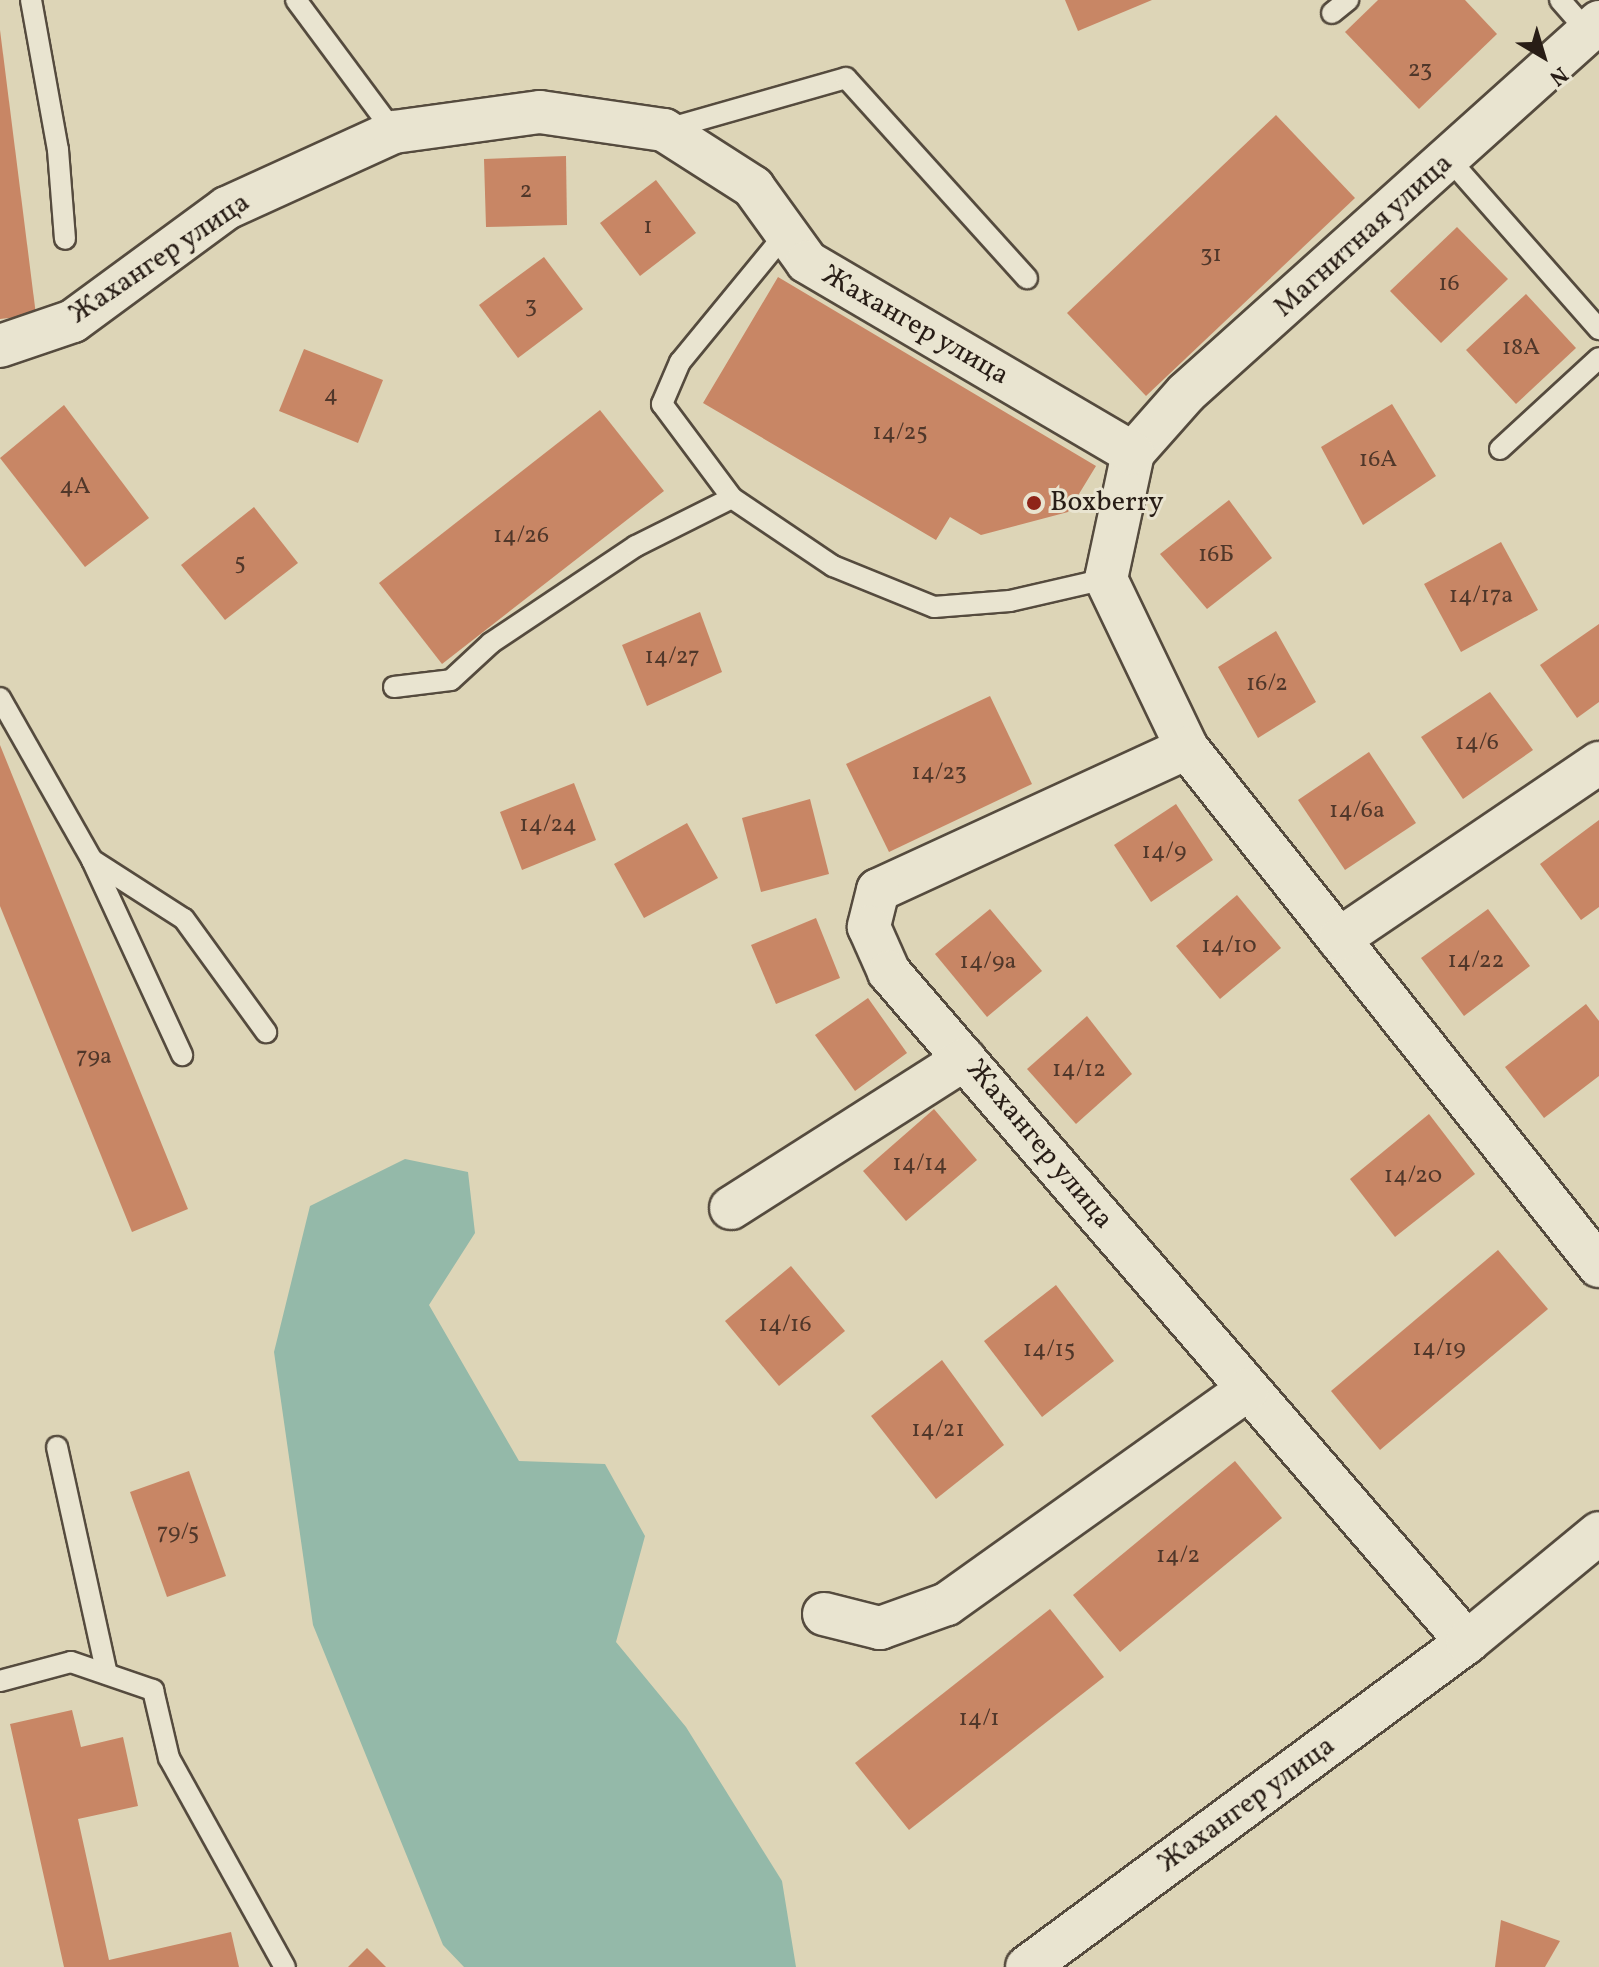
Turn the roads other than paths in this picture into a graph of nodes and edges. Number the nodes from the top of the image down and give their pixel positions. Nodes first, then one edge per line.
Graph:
1 (31, 0) edge
2 (296, 0) edge
3 (1560, 0) edge
4 (1594, 27) edge
5 (664, 130) junction
6 (394, 132) junction
7 (1449, 159) junction
8 (786, 233) junction
9 (65, 239) dead end
10 (1027, 278) dead end
11 (1599, 329) edge
12 (0, 346) edge
13 (1599, 358) edge
14 (1500, 449) dead end
15 (1133, 453) junction
16 (732, 498) junction
17 (1106, 579) junction
18 (394, 687) dead end
19 (0, 698) edge
20 (1187, 748) junction
21 (1599, 763) edge
22 (92, 860) junction
23 (1339, 939) junction
24 (266, 1032) dead end
25 (182, 1055) dead end
26 (965, 1059) junction
27 (731, 1208) dead end
28 (1599, 1266) edge
29 (1247, 1390) junction
30 (57, 1447) dead end
31 (1599, 1533) edge
32 (824, 1614) dead end
33 (1467, 1642) junction
34 (107, 1674) junction
35 (1, 1677) edge
36 (285, 1967) edge
37 (1027, 1967) edge

1 - 9 lane
2 - 6 lane
3 - 4 lane
4 - 7 street, Магнитная улица
5 - 6 street, Жахангер улица
5 - 8 street, Жахангер улица
5 - 10 lane
6 - 12 street, Жахангер улица
7 - 11 lane
7 - 15 street, Магнитная улица
8 - 15 street, Жахангер улица
8 - 16 lane
13 - 14 lane
15 - 17 street
16 - 17 lane
16 - 18 lane
17 - 20 street
19 - 22 lane
20 - 23 street
20 - 26 street, Жахангер улица
21 - 23 street
22 - 24 lane
22 - 25 lane
23 - 28 street
26 - 27 street
26 - 29 street, Жахангер улица
29 - 32 street
29 - 33 street, Жахангер улица
30 - 34 lane
31 - 33 street, Жахангер улица
33 - 37 street, Жахангер улица
34 - 35 lane
34 - 36 lane

